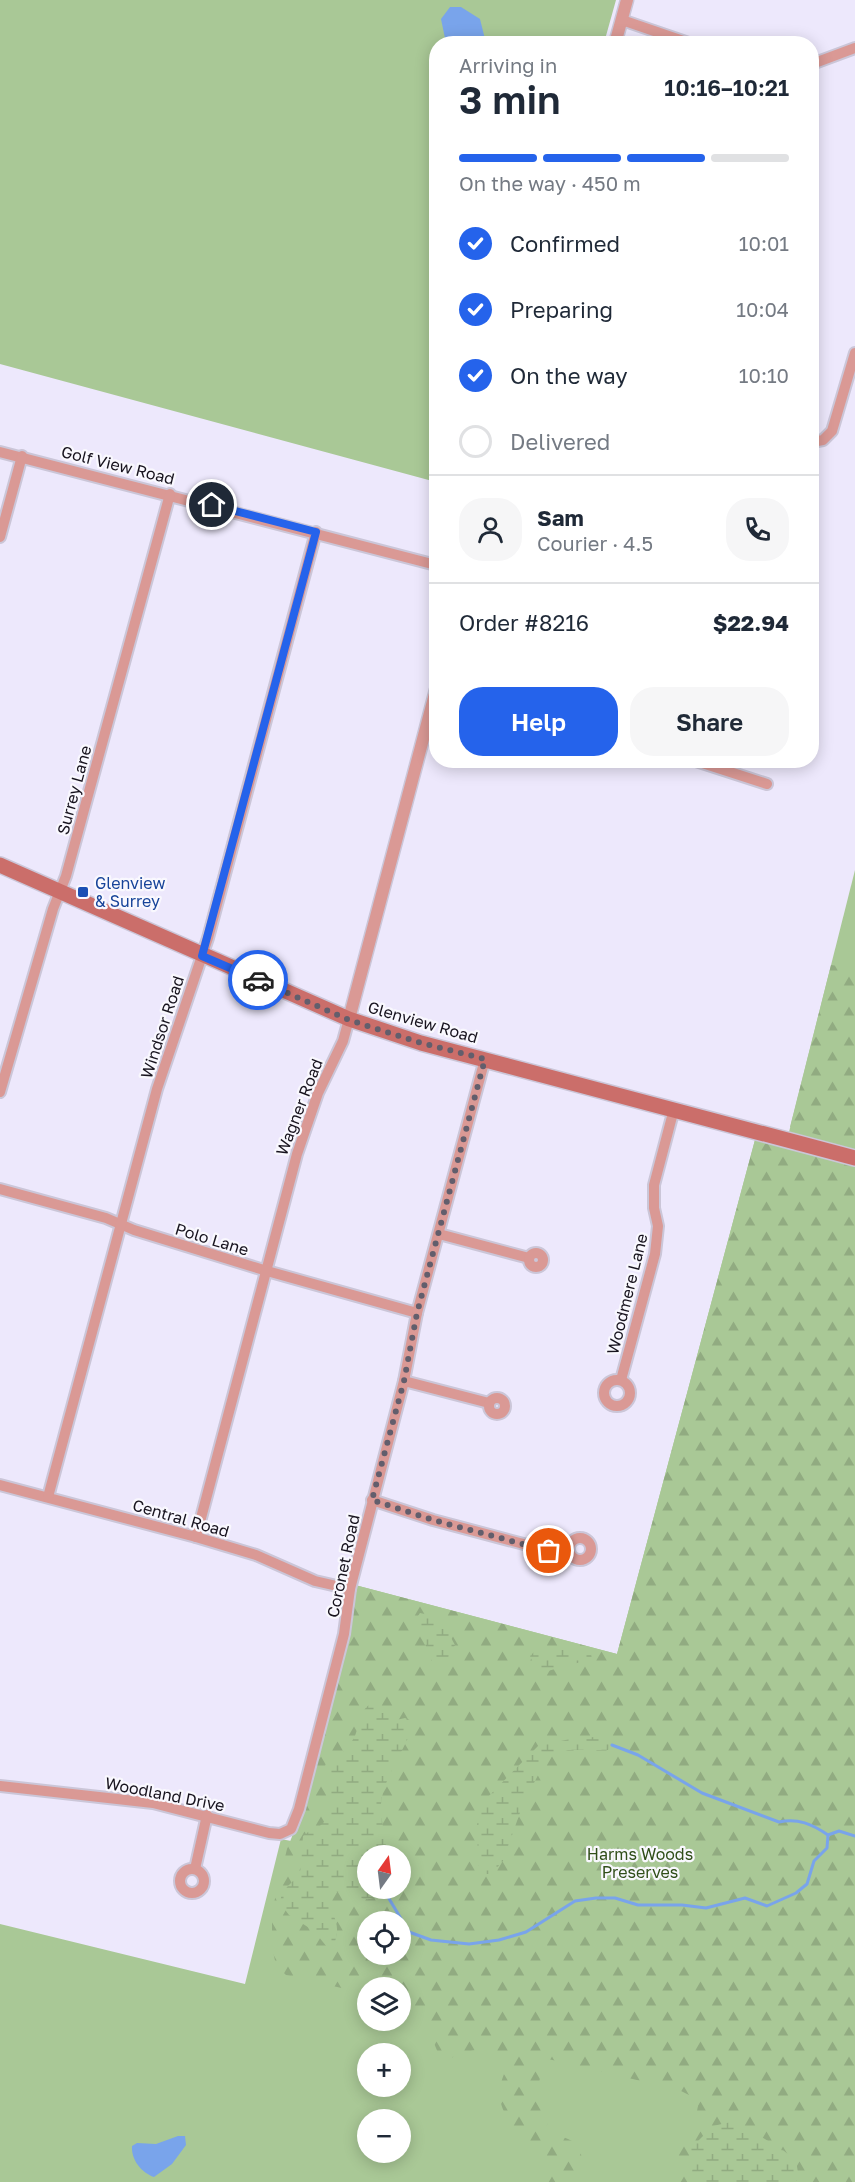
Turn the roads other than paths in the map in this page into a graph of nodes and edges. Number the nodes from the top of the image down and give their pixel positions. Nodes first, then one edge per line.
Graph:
1 (627, 0) edge
2 (622, 20) junction
3 (617, 36) edge
4 (669, 36) edge
5 (855, 48) edge
6 (819, 61) edge
7 (855, 353) edge
8 (819, 441) edge
9 (0, 452) edge
10 (22, 456) junction
11 (170, 494) junction
12 (316, 532) junction
13 (0, 537) edge
14 (429, 563) edge
15 (429, 717) edge
16 (718, 768) edge
17 (767, 784) dead end
18 (0, 865) edge
19 (60, 892) junction
20 (202, 956) junction
21 (349, 1020) junction
22 (485, 1059) junction
23 (0, 1092) edge
24 (674, 1108) junction
25 (855, 1158) edge
26 (0, 1189) edge
27 (120, 1224) junction
28 (439, 1234) junction
29 (529, 1258) dead end
30 (267, 1271) junction
31 (417, 1313) junction
32 (621, 1380) dead end
33 (404, 1381) junction
34 (489, 1403) dead end
35 (0, 1485) edge
36 (48, 1497) junction
37 (372, 1500) junction
38 (196, 1537) junction
39 (569, 1553) dead end
40 (350, 1589) junction
41 (0, 1786) edge
42 (207, 1815) junction
43 (288, 1833) joint
44 (195, 1869) dead end

1 - 2 street
2 - 3 street
2 - 4 street
5 - 6 street
7 - 8 street
9 - 10 street, Golf View Road
10 - 11 street, Golf View Road
10 - 13 street
11 - 12 street, Golf View Road
11 - 19 street, Surrey Lane
12 - 14 street, Golf View Road
12 - 20 street, Windsor Road
15 - 21 street, Wagner Road
16 - 17 street
18 - 19 main road, Glenview Road
19 - 20 main road, Glenview Road
19 - 23 street, Surrey Lane
20 - 21 main road, Glenview Road
20 - 27 street, Windsor Road
21 - 22 main road, Glenview Road
21 - 30 street, Wagner Road
22 - 24 main road, Glenview Road
22 - 28 street, Coronet Road
24 - 25 main road, Glenview Road
24 - 32 street, Woodmere Lane
26 - 27 street, Polo Lane
27 - 30 street, Polo Lane
27 - 36 street, Windsor Road
28 - 29 street
28 - 31 street, Coronet Road
30 - 31 street, Polo Lane
30 - 38 street, Wagner Road
31 - 33 street, Coronet Road
33 - 34 street
33 - 37 street, Coronet Road
35 - 36 street, Central Road
36 - 38 street, Central Road
37 - 39 street
37 - 40 street, Coronet Road
38 - 40 street, Central Road
40 - 43 street, Coronet Road
41 - 42 street, Woodland Drive
42 - 43 street, Woodland Drive
42 - 44 street

